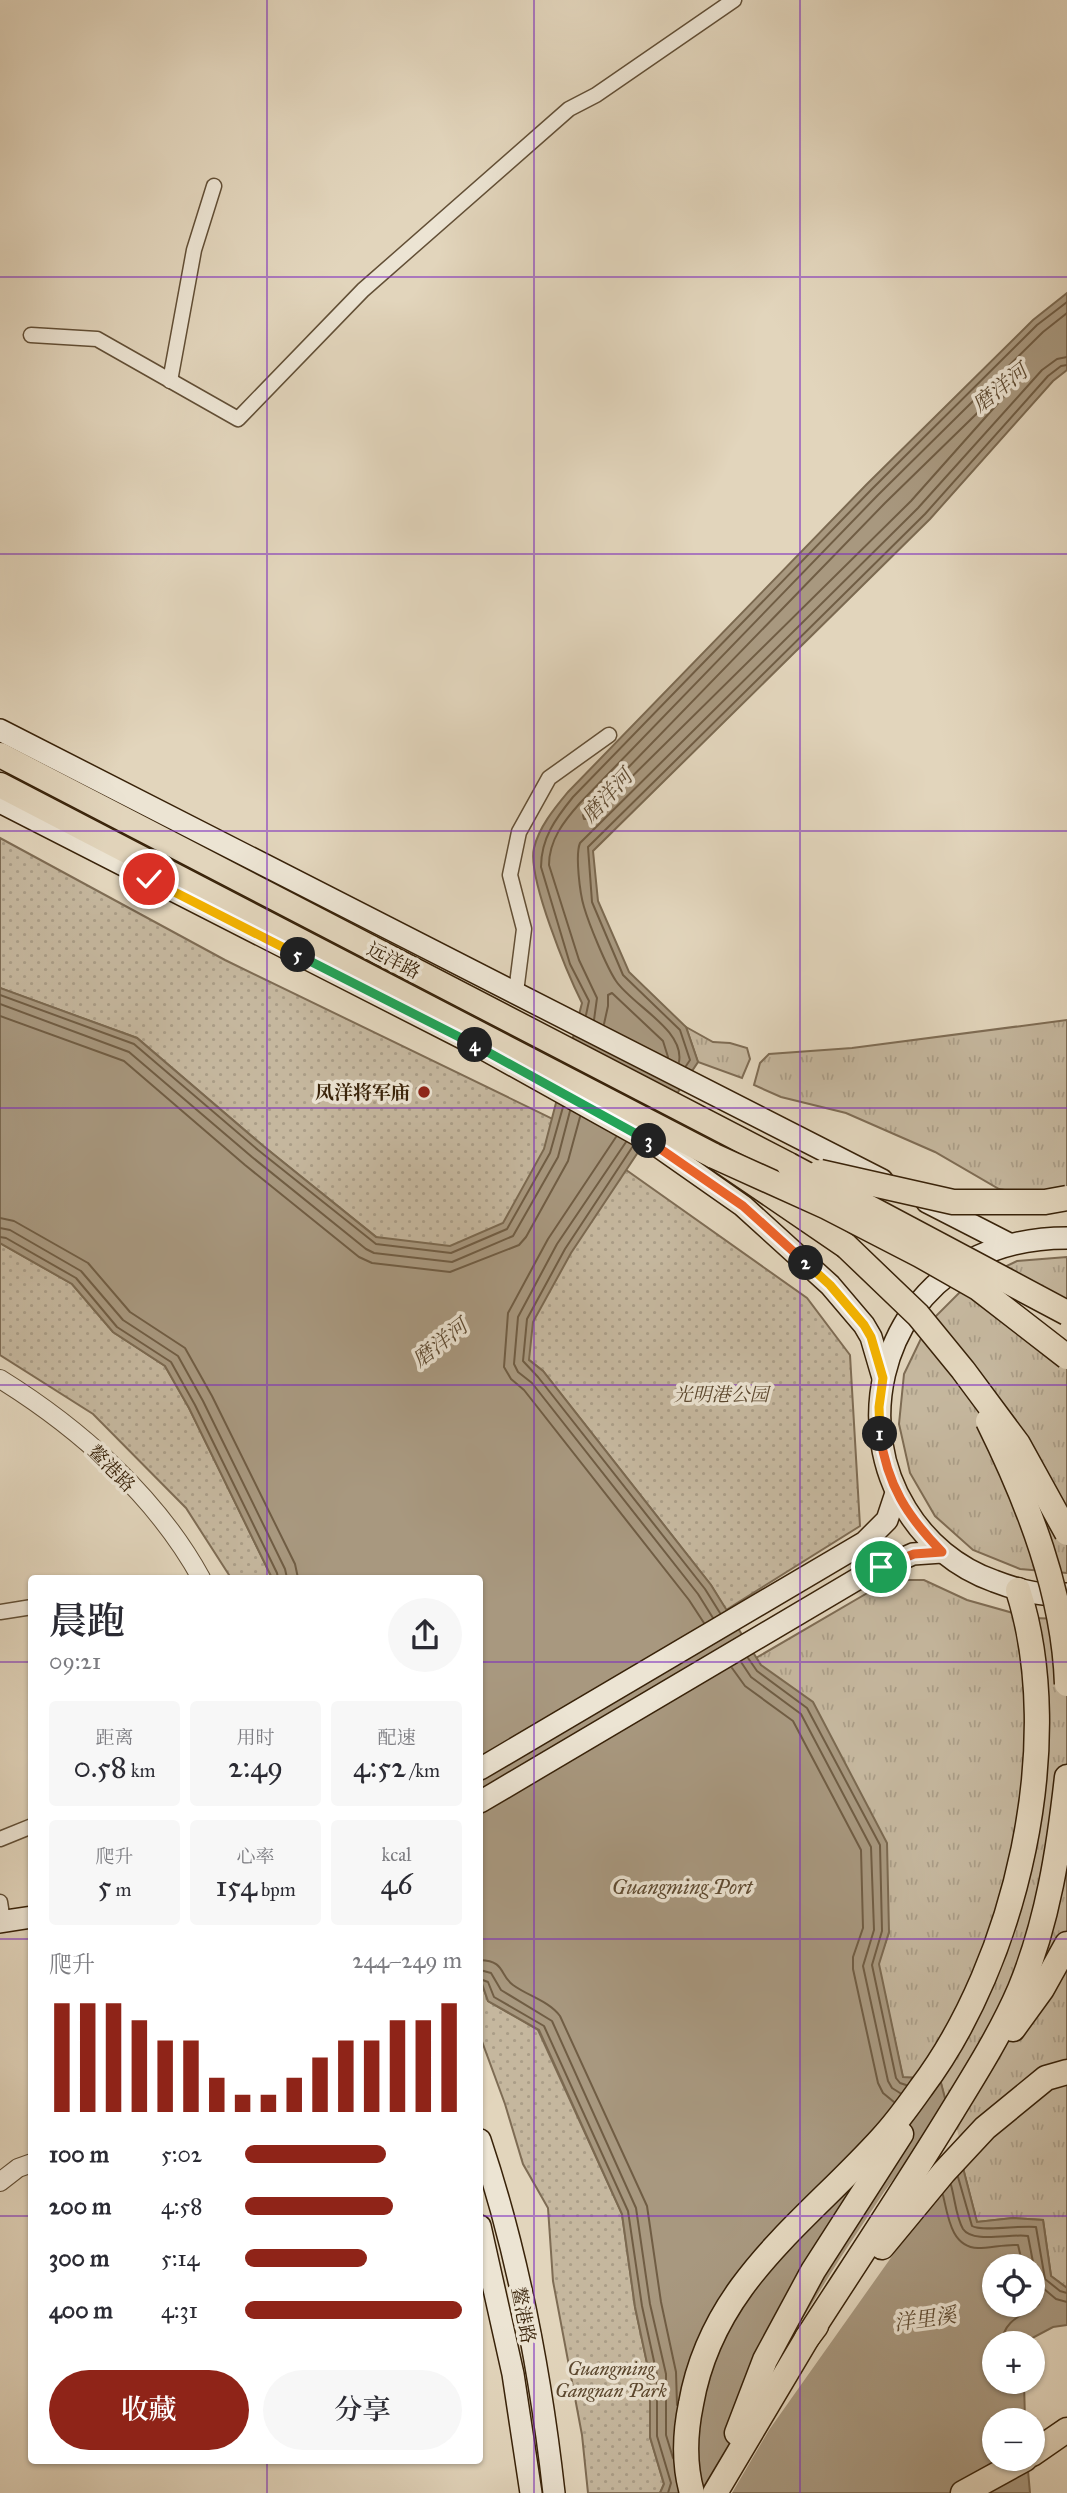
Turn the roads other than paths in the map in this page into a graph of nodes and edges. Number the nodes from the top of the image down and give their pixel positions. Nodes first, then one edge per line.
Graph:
1 (734, 0) edge
2 (214, 186) dead end
3 (31, 335) dead end
4 (170, 381) junction
5 (0, 730) edge
6 (610, 735) dead end
7 (0, 755) edge
8 (0, 785) edge
9 (0, 802) edge
10 (516, 992) junction
11 (714, 1156) junction
12 (789, 1165) junction
13 (1067, 1198) edge
14 (1067, 1238) edge
15 (1009, 1244) junction
16 (983, 1267) junction
17 (1067, 1313) edge
18 (1067, 1332) edge
19 (1067, 1357) edge
20 (963, 1370) junction
21 (883, 1378) junction
22 (0, 1379) edge
23 (896, 1493) junction
24 (1067, 1533) edge
25 (942, 1552) junction
26 (199, 1575) edge
27 (1018, 1590) junction
28 (1067, 1594) edge
29 (28, 1608) edge
30 (0, 1612) edge
31 (1067, 1684) edge
32 (483, 1767) edge
33 (1067, 1777) edge
34 (483, 1800) edge
35 (28, 1828) edge
36 (0, 1839) edge
37 (28, 1907) edge
38 (1, 1913) edge
39 (28, 1916) edge
40 (1067, 1944) edge
41 (956, 2036) junction
42 (1067, 2072) edge
43 (483, 2151) edge
44 (927, 2153) junction
45 (28, 2164) edge
46 (0, 2182) edge
47 (483, 2239) edge
48 (807, 2338) junction
49 (1067, 2430) edge
50 (1045, 2445) edge
51 (1004, 2471) edge
52 (531, 2493) edge
53 (554, 2493) edge
54 (691, 2493) edge
55 (714, 2493) edge
56 (964, 2493) edge

1 - 4 street
2 - 4 street
3 - 4 street
5 - 10 main road
6 - 10 street
7 - 12 highway, 远洋路
8 - 11 highway, 远洋路
9 - 21 main road
10 - 15 main road
11 - 19 highway, bridge
11 - 20 highway, bridge
12 - 13 highway, bridge
12 - 16 highway, bridge
14 - 15 main road
15 - 21 main road
16 - 17 highway, bridge
16 - 18 highway, bridge
20 - 24 highway, bridge
20 - 31 highway, bridge
21 - 23 main road
22 - 26 street, 鳌港路
23 - 25 main road
23 - 32 main road
25 - 27 main road
25 - 34 main road
27 - 28 main road
27 - 41 highway
29 - 30 street
33 - 44 highway
35 - 36 street
37 - 38 main road
38 - 39 main road
40 - 44 highway
41 - 54 highway
41 - 55 highway
42 - 48 highway
43 - 53 main road, 鳌港路
44 - 48 highway
45 - 46 street
47 - 52 main road, 鳌港路
48 - 55 highway
49 - 50 highway
51 - 56 highway

